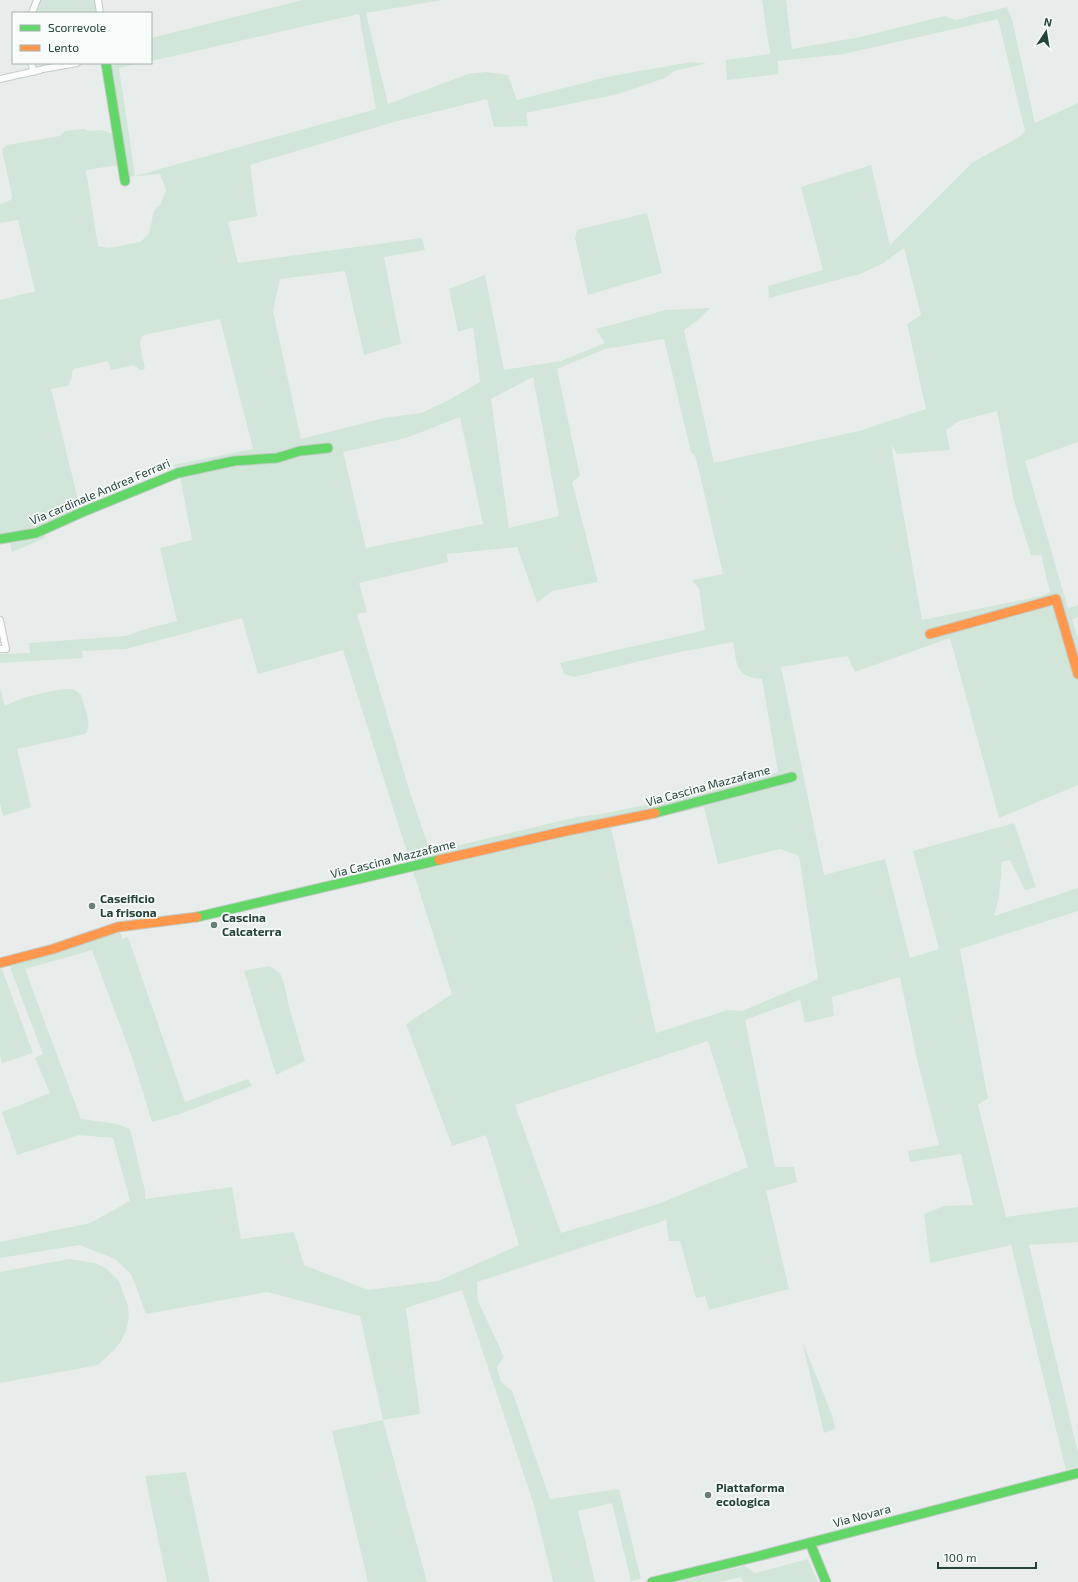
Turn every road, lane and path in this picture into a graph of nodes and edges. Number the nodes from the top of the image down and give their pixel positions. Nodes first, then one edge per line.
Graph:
1 (37, 0) edge
2 (98, 0) edge
3 (32, 12) edge
4 (100, 12) edge
5 (33, 64) edge
6 (72, 64) edge
7 (105, 64) edge
8 (39, 70) junction
9 (0, 79) edge
10 (125, 181) dead end
11 (328, 448) dead end
12 (0, 539) edge
13 (0, 620) edge
14 (930, 634) dead end
15 (0, 649) edge
16 (1078, 674) edge
17 (792, 777) dead end
18 (0, 963) edge
19 (1078, 1473) edge
20 (810, 1543) junction
21 (652, 1582) edge
22 (826, 1582) edge

1 - 3 street
2 - 4 street
5 - 8 street
6 - 8 street
7 - 10 street
8 - 9 street
11 - 12 street, Via cardinale Andrea Ferrari
13 - 15 street
14 - 16 street
17 - 18 street, Via Cascina Mazzafame
19 - 20 street, Via Novara
20 - 21 street, Via Novara
20 - 22 street

